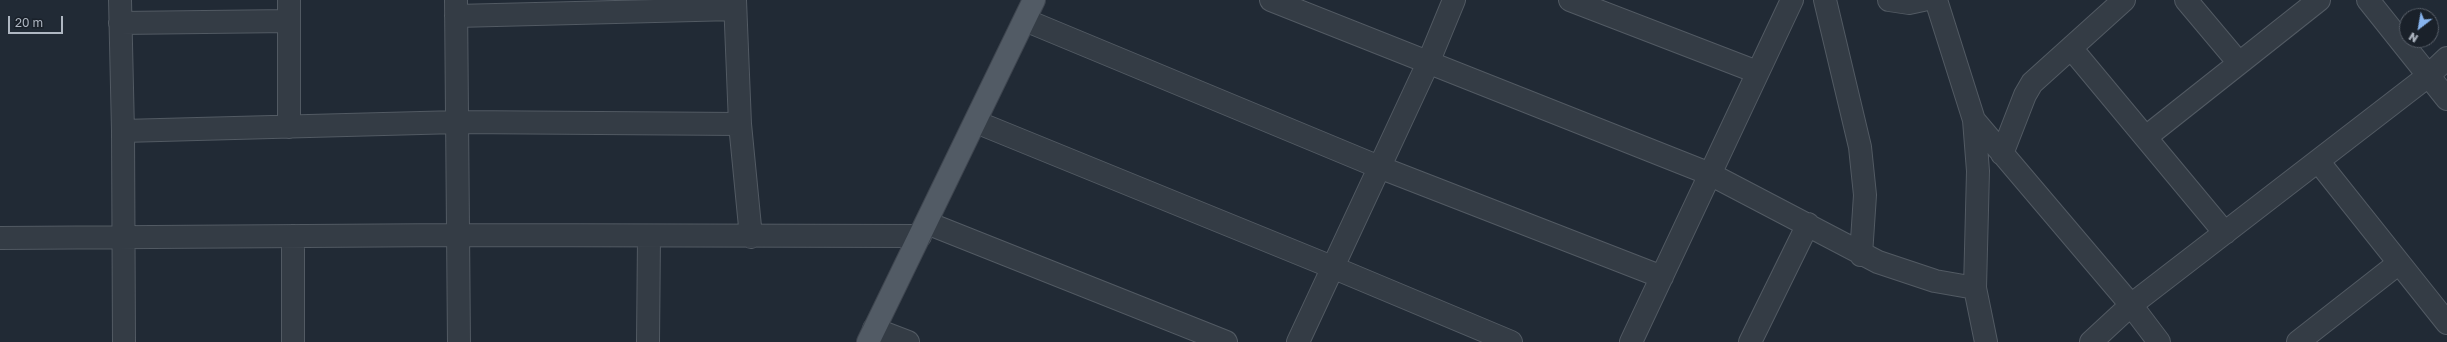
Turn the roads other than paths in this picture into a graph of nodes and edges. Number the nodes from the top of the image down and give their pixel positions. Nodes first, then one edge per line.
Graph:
1 (120, 0) edge
2 (289, 0) edge
3 (1034, 0) edge
4 (1271, 0) edge
5 (1454, 0) edge
6 (1570, 0) edge
7 (1792, 0) edge
8 (1825, 0) edge
9 (1889, 0) edge
10 (1923, 0) edge
11 (1936, 0) edge
12 (2124, 0) edge
13 (2186, 0) edge
14 (2319, 0) edge
15 (2368, 0) edge
16 (735, 5) edge
17 (456, 8) edge
18 (1025, 20) junction
19 (120, 22) junction
20 (289, 22) junction
21 (2072, 48) junction
22 (2447, 58) edge
23 (1428, 63) junction
24 (2238, 63) junction
25 (1758, 72) junction
26 (2428, 76) junction
27 (2447, 99) edge
28 (1974, 120) junction
29 (458, 122) junction
30 (976, 122) junction
31 (740, 124) junction
32 (289, 127) junction
33 (123, 131) junction
34 (2146, 137) junction
35 (2002, 154) junction
36 (2318, 161) junction
37 (1379, 167) junction
38 (1710, 174) junction
39 (1808, 224) junction
40 (924, 230) junction
41 (2225, 233) junction
42 (458, 235) junction
43 (293, 236) junction
44 (649, 237) junction
45 (751, 237) junction
46 (0, 238) edge
47 (124, 238) junction
48 (1861, 255) junction
49 (2399, 263) junction
50 (1332, 267) junction
51 (1662, 277) junction
52 (1975, 288) junction
53 (2131, 304) junction
54 (2447, 323) edge
55 (871, 336) edge
56 (2303, 340) edge
57 (124, 342) edge
58 (293, 342) edge
59 (459, 342) edge
60 (648, 342) edge
61 (908, 342) edge
62 (1226, 342) edge
63 (1298, 342) edge
64 (1512, 342) edge
65 (1631, 342) edge
66 (1750, 342) edge
67 (1986, 342) edge
68 (2091, 342) edge
69 (2159, 342) edge

1 - 19 street
2 - 20 street
3 - 18 main road
4 - 23 street
5 - 23 street
6 - 25 street
7 - 25 street
8 - 48 street
9 - 10 street
11 - 28 street
12 - 21 street
13 - 24 street
14 - 24 street
15 - 26 street
16 - 17 street
16 - 31 street
17 - 29 street
18 - 30 main road
18 - 37 street
19 - 20 street
19 - 33 street
20 - 32 street
21 - 34 street
21 - 35 street
22 - 26 street
23 - 37 street
23 - 38 street
24 - 34 street
25 - 38 street
26 - 27 street
26 - 36 street
28 - 35 street
28 - 52 street
29 - 31 street
29 - 32 street
29 - 42 street
30 - 40 main road
30 - 50 street
31 - 45 street
32 - 33 street
33 - 47 street
34 - 41 street
35 - 53 street
36 - 41 street
36 - 49 street
37 - 50 street
37 - 51 street
38 - 39 street
38 - 51 street
39 - 48 street
39 - 66 street
40 - 45 street
40 - 55 main road
40 - 62 street
41 - 53 street
42 - 43 street
42 - 44 street
42 - 59 street
43 - 47 street
43 - 58 street
44 - 45 street
44 - 60 street
46 - 47 street
47 - 57 street
48 - 52 street
49 - 54 street
49 - 56 street
50 - 63 street
50 - 64 street
51 - 65 street
52 - 67 street
53 - 68 street
53 - 69 street
55 - 61 street

